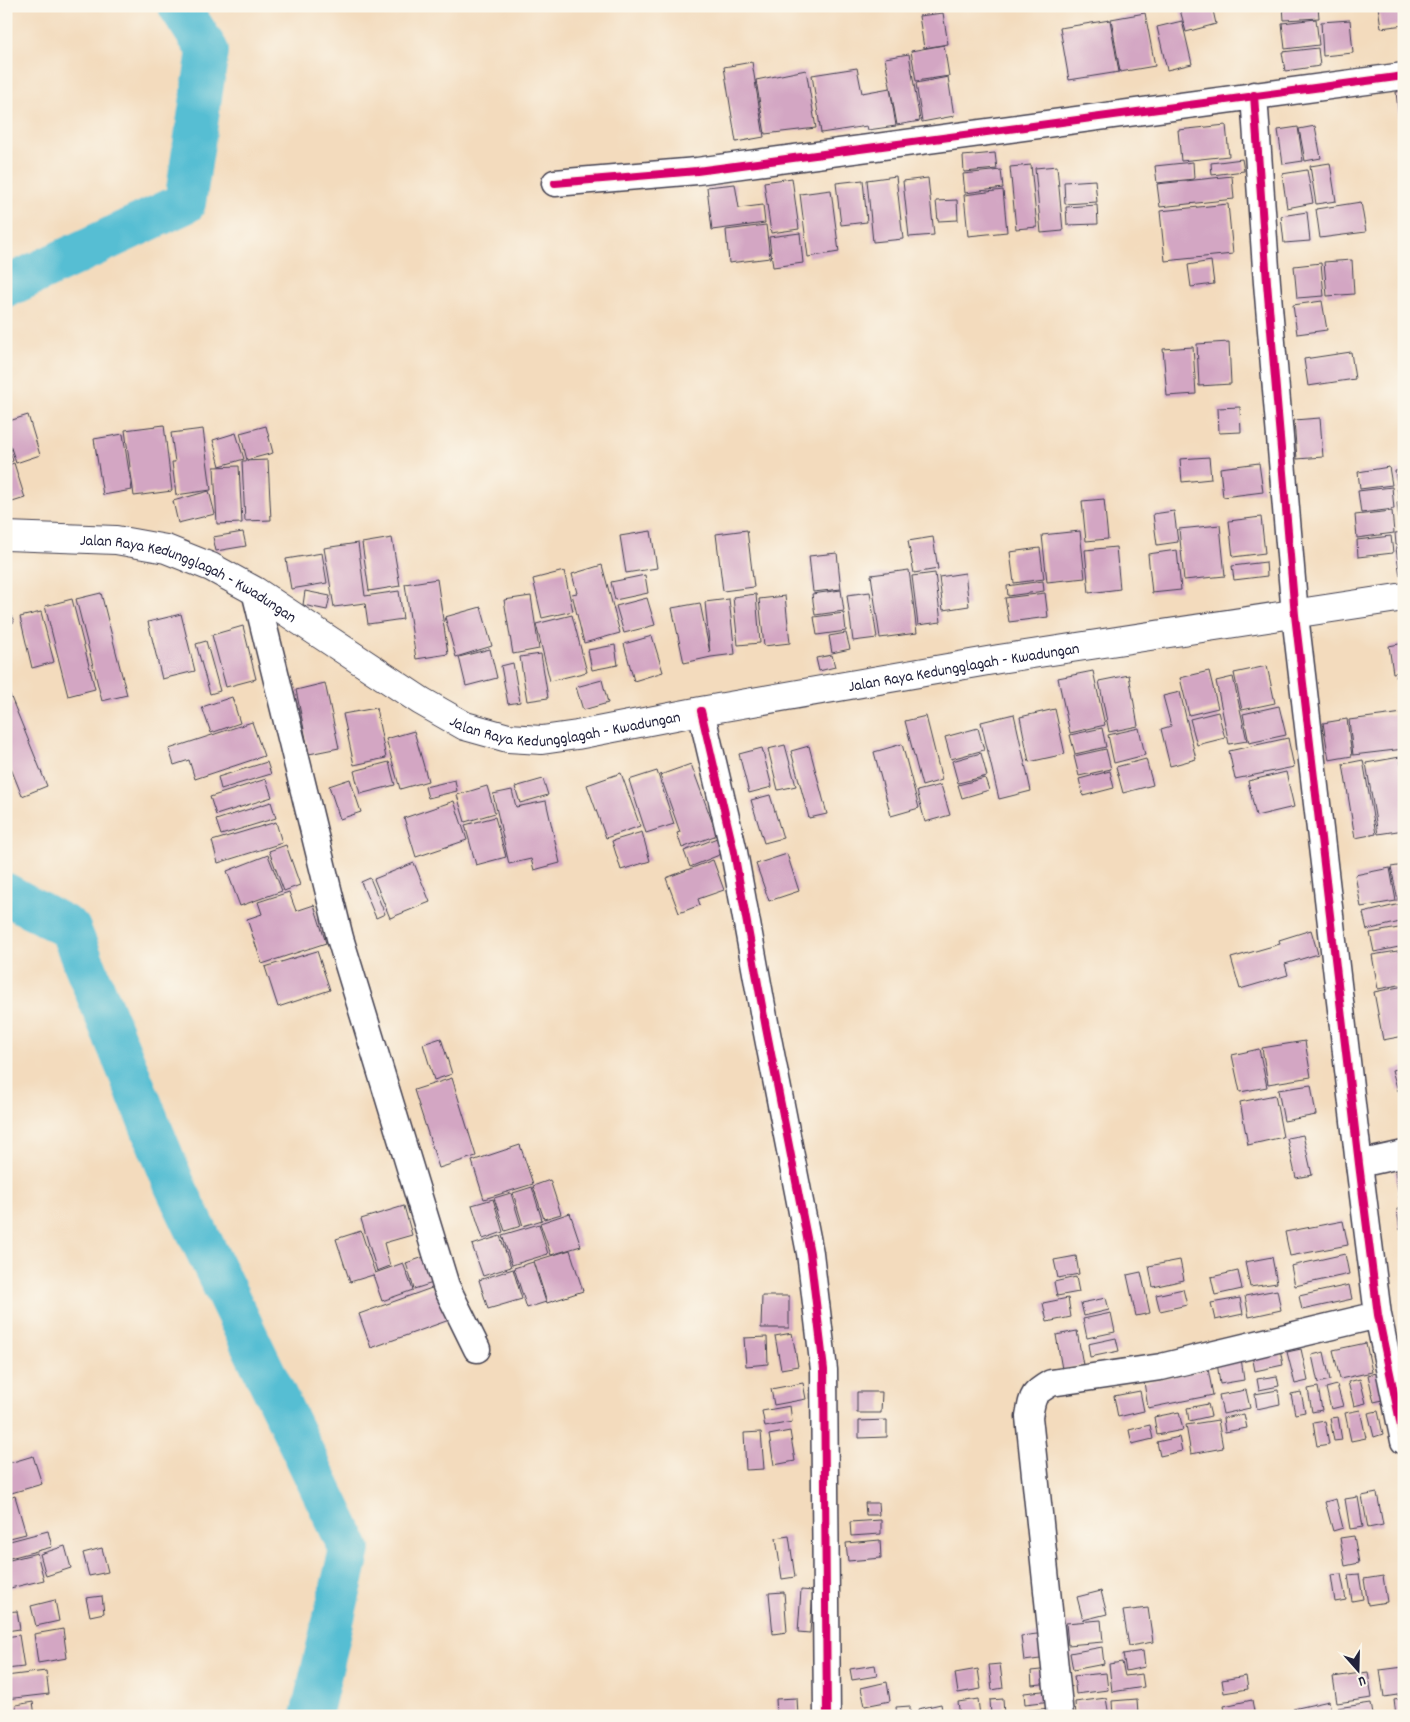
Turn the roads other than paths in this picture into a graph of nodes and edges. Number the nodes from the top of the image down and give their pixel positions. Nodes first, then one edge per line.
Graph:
1 (1404, 76) edge
2 (1254, 95) junction
3 (556, 183) dead end
4 (6, 536) edge
5 (255, 591) junction
6 (1404, 597) edge
7 (1295, 615) junction
8 (701, 711) junction
9 (1404, 1154) edge
10 (1359, 1164) junction
11 (1378, 1315) junction
12 (476, 1349) dead end
13 (1404, 1441) edge
14 (826, 1716) edge
15 (1060, 1716) edge

1 - 2 street
2 - 3 street
2 - 7 street
4 - 5 main road, Jalan Raya Kedungglagah - Kwadungan
5 - 8 main road, Jalan Raya Kedungglagah - Kwadungan
5 - 12 street
6 - 7 main road, Jalan Raya Kedungglagah - Kwadungan
7 - 8 main road, Jalan Raya Kedungglagah - Kwadungan
7 - 10 street
8 - 14 street
9 - 10 street
10 - 11 street
11 - 13 street
11 - 15 street

